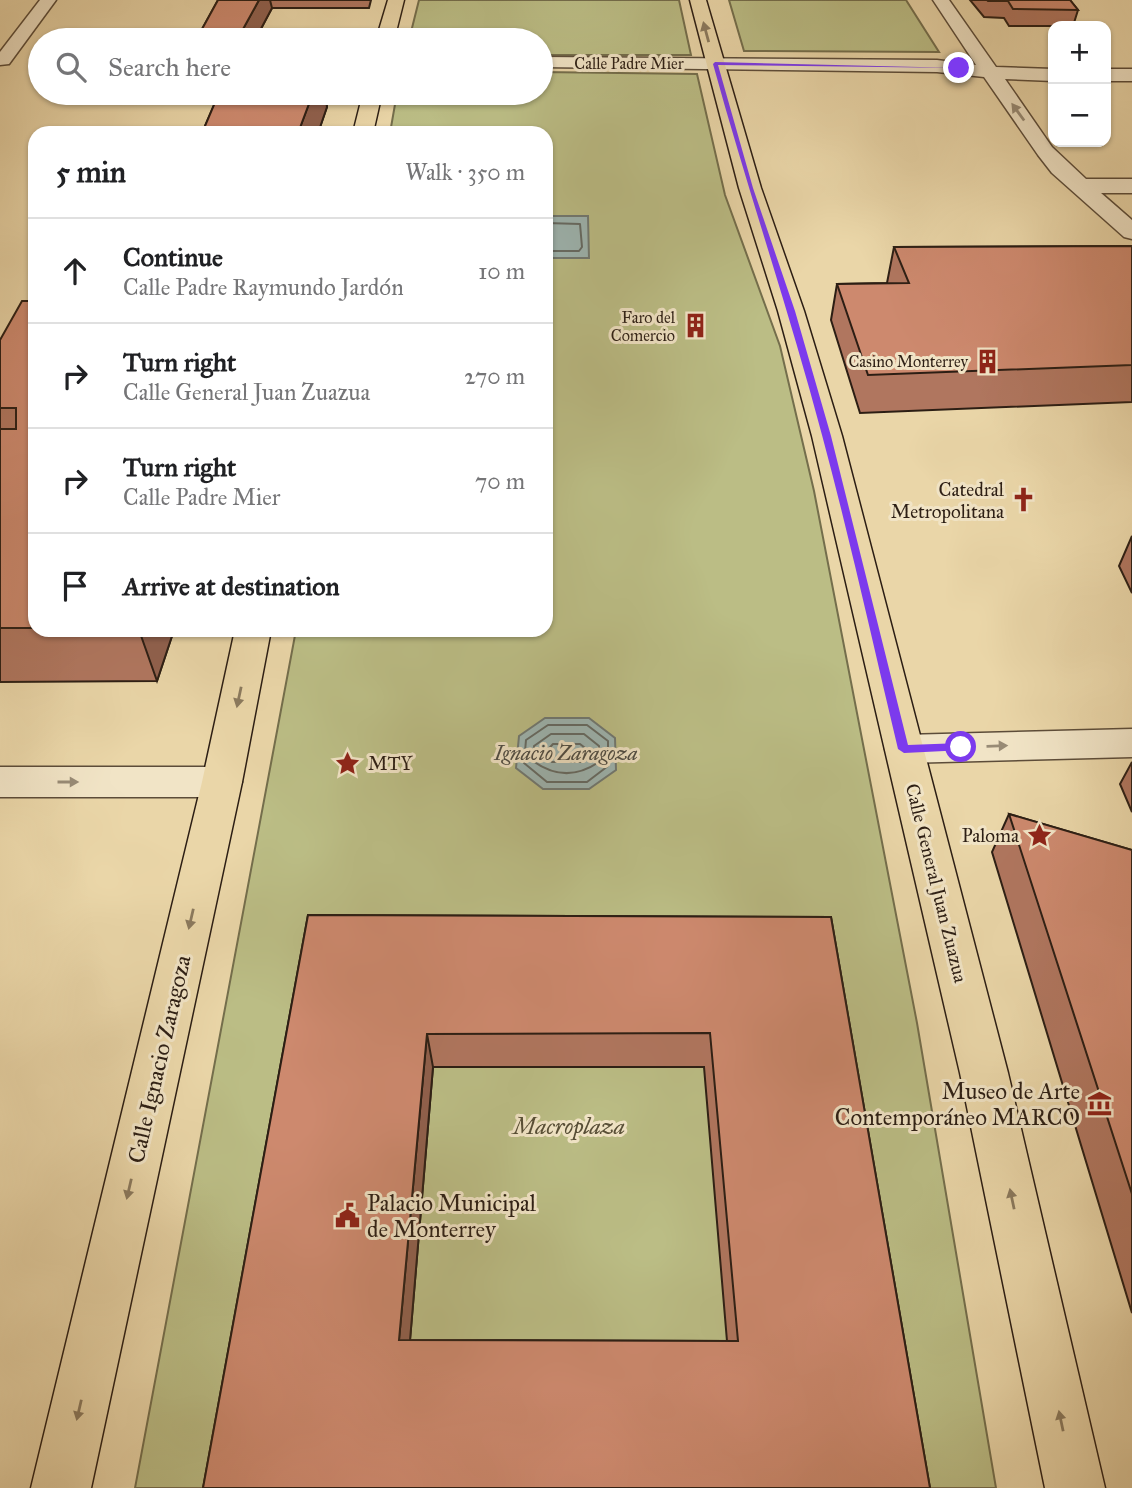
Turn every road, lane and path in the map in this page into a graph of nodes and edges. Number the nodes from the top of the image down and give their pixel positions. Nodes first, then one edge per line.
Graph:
1 (48, 0) edge
2 (396, 0) edge
3 (698, 0) edge
4 (942, 0) edge
5 (388, 28) edge
6 (1, 60) edge
7 (28, 60) dead end
8 (553, 62) edge
9 (715, 64) junction
10 (988, 71) junction
11 (1048, 75) edge
12 (1111, 75) edge
13 (1132, 75) edge
14 (369, 105) edge
15 (365, 126) edge
16 (1079, 186) junction
17 (1132, 186) edge
18 (1132, 232) edge
19 (252, 637) edge
20 (1132, 743) edge
21 (904, 749) junction
22 (0, 782) edge
23 (222, 782) junction
24 (61, 1488) edge
25 (1075, 1488) edge

1 - 6 street
2 - 5 main road
9 -> 3 main road, Calle General Juan Zuazua
4 - 10 street
6 - 7 street
8 - 9 street, Calle Padre Mier
9 - 10 street, Calle Padre Mier
9 - 21 main road, Calle General Juan Zuazua
10 - 11 street, Calle Padre Mier
16 -> 10 street
12 - 13 street
14 - 15 main road
16 - 17 street
16 - 18 street
19 -> 23 main road, Calle Ignacio Zaragoza
21 -> 20 street
25 -> 21 main road, Calle General Juan Zuazua
22 -> 23 street
23 -> 24 main road, Calle Ignacio Zaragoza

